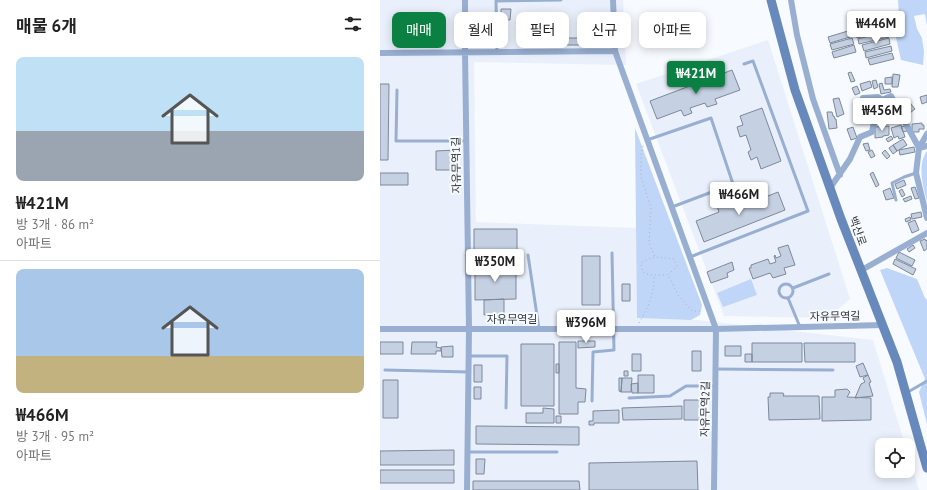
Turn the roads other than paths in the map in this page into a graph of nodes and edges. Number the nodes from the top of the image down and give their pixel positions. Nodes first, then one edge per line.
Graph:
1 (465, 0) edge
2 (561, 0) edge
3 (613, 0) edge
4 (771, 0) edge
5 (791, 0) edge
6 (615, 51) junction
7 (465, 52) junction
8 (498, 52) junction
9 (380, 53) edge
10 (744, 64) dead end
11 (397, 90) dead end
12 (863, 98) dead end
13 (882, 100) junction
14 (927, 134) edge
15 (647, 140) junction
16 (466, 141) junction
17 (927, 146) edge
18 (919, 148) junction
19 (916, 173) junction
20 (840, 175) junction
21 (830, 188) junction
22 (896, 200) dead end
23 (672, 207) junction
24 (927, 218) edge
25 (927, 233) edge
26 (612, 253) dead end
27 (528, 255) dead end
28 (690, 257) junction
29 (860, 271) junction
30 (829, 274) dead end
31 (793, 288) junction
32 (788, 298) junction
33 (883, 325) junction
34 (800, 327) junction
35 (380, 329) edge
36 (469, 329) junction
37 (539, 329) junction
38 (615, 329) junction
39 (716, 329) junction
40 (469, 356) junction
41 (716, 369) junction
42 (385, 370) dead end
43 (833, 370) dead end
44 (469, 372) junction
45 (926, 382) edge
46 (716, 386) junction
47 (906, 393) junction
48 (629, 398) dead end
49 (592, 401) dead end
50 (506, 408) dead end
51 (468, 452) junction
52 (557, 452) dead end
53 (927, 468) edge
54 (467, 490) edge
55 (714, 490) edge

1 - 7 street, 자유무역1길
2 - 8 lane
3 - 6 street
4 - 21 main road, 백산로
5 - 20 street
6 - 8 street
6 - 15 street
7 - 8 street
7 - 9 street
7 - 16 street, 자유무역1길
10 - 28 lane
11 - 16 lane
12 - 13 street
13 - 18 street
13 - 20 street
14 - 18 street
15 - 23 street
15 - 23 lane
16 - 36 street, 자유무역1길
17 - 18 street
18 - 19 street
19 - 22 lane
19 - 24 street
20 - 21 street
21 - 29 main road, 백산로
23 - 28 street
25 - 29 street
26 - 38 lane
27 - 37 lane
28 - 39 street
29 - 33 main road, 백산로
30 - 31 lane
31 - 32 lane
31 - 32 lane
32 - 34 lane
33 - 34 street, 자유무역길
33 - 47 main road, 백산로
34 - 39 street, 자유무역길
35 - 36 street, 자유무역길
36 - 37 street, 자유무역길
36 - 40 street
37 - 38 street, 자유무역길
38 - 39 street, 자유무역길
38 - 49 lane
39 - 41 street, 자유무역2길
40 - 44 street
40 - 50 lane
41 - 43 lane
41 - 46 street, 자유무역2길
42 - 44 lane
44 - 51 street
45 - 47 lane
46 - 48 lane
46 - 55 street, 자유무역2길
47 - 53 main road, 백산로
51 - 52 lane
51 - 54 street

